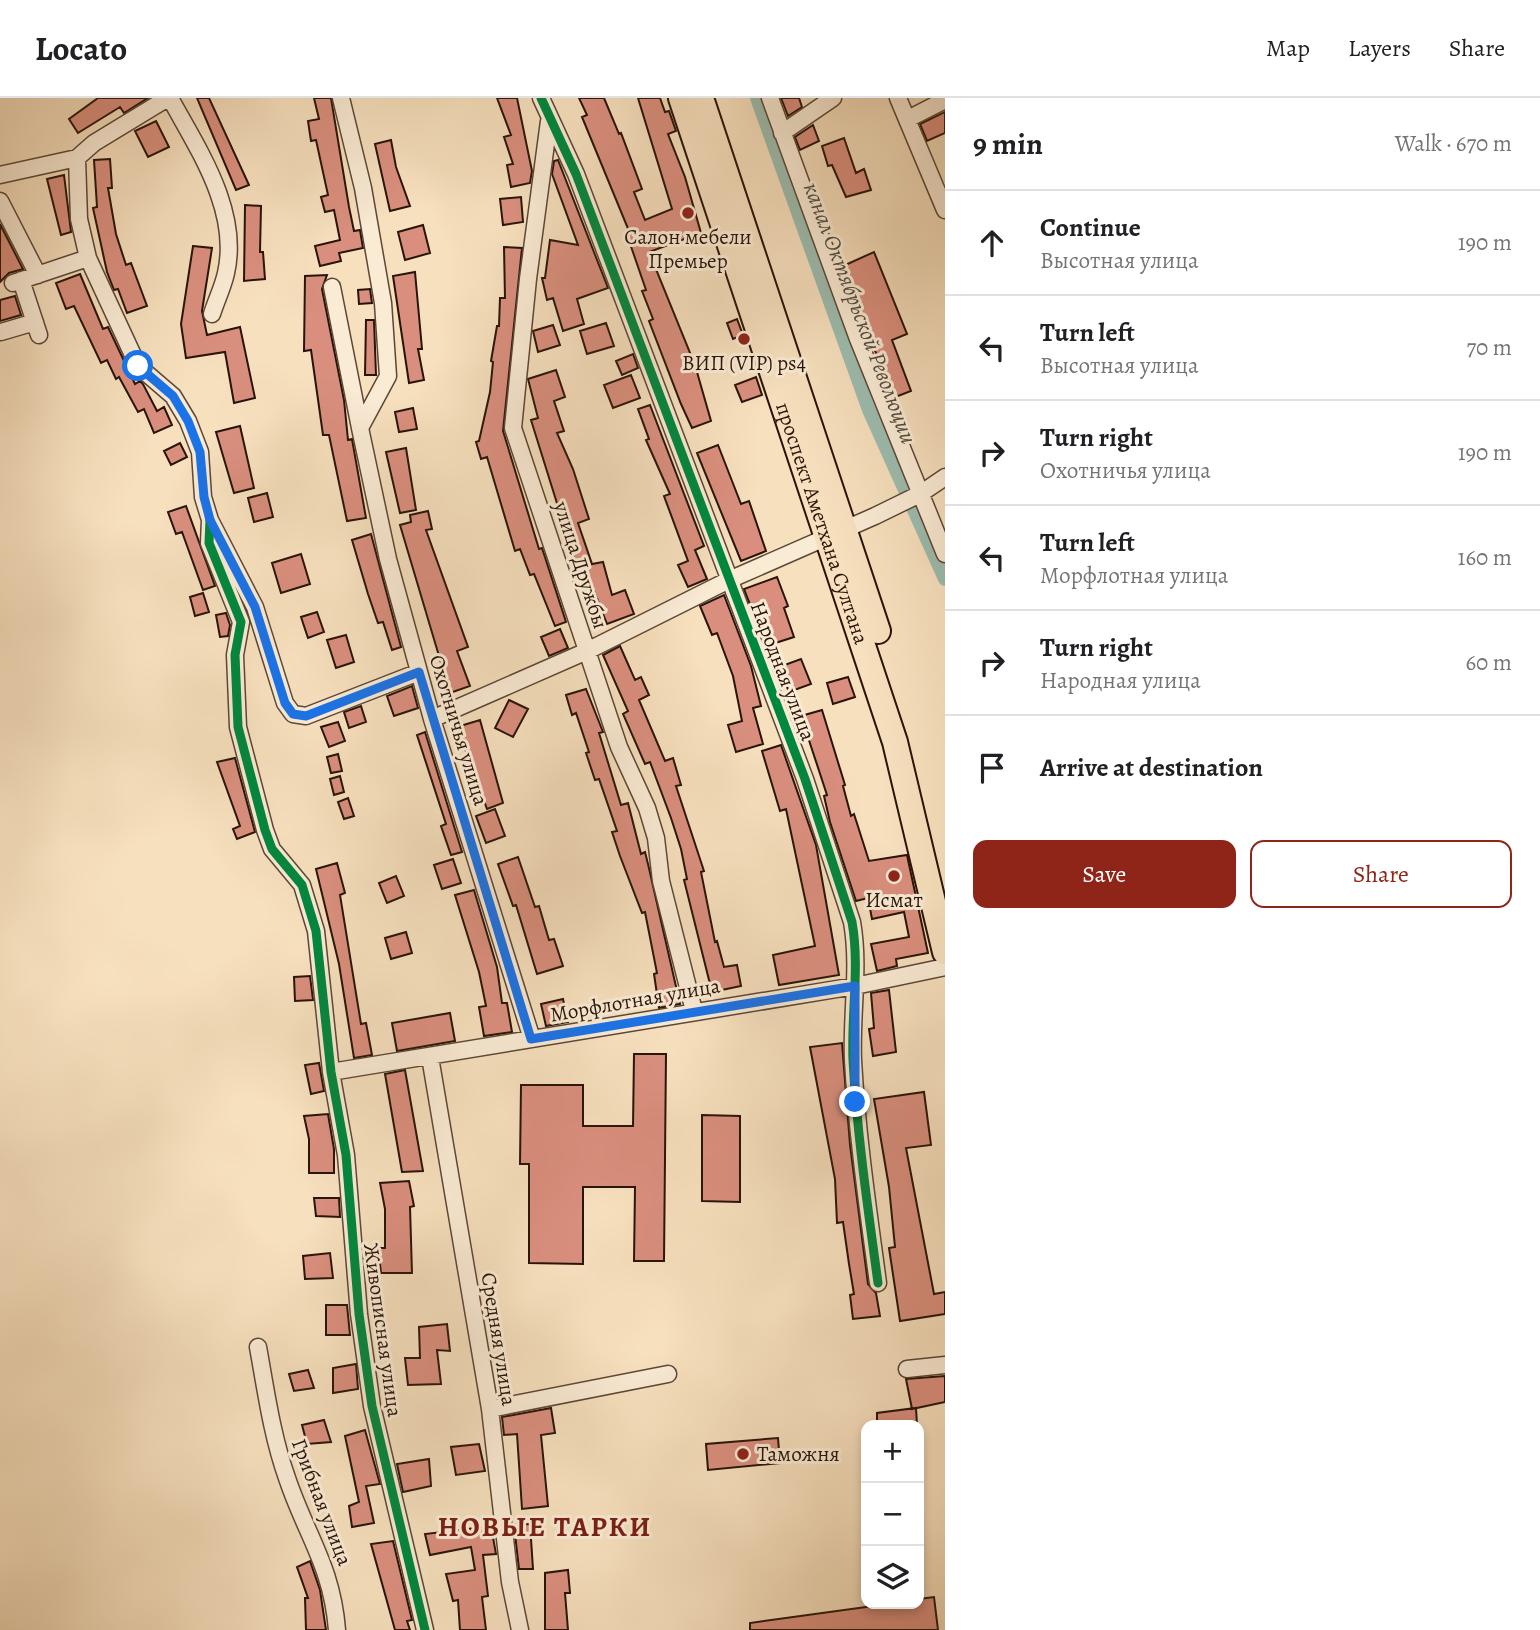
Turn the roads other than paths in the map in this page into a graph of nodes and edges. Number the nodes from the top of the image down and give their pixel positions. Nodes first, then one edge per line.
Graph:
1 (169, 98) edge
2 (341, 98) edge
3 (541, 98) edge
4 (681, 98) edge
5 (701, 98) edge
6 (770, 98) edge
7 (833, 98) edge
8 (898, 98) edge
9 (945, 100) edge
10 (908, 119) junction
11 (549, 121) junction
12 (782, 133) junction
13 (77, 158) junction
14 (0, 175) edge
15 (0, 201) edge
16 (945, 210) edge
17 (88, 258) junction
18 (38, 275) junction
19 (332, 287) dead end
20 (212, 314) dead end
21 (1, 332) edge
22 (360, 428) junction
23 (945, 477) edge
24 (915, 497) junction
25 (210, 520) junction
26 (838, 531) junction
27 (945, 554) edge
28 (729, 580) junction
29 (587, 651) junction
30 (419, 672) junction
31 (432, 719) junction
32 (945, 878) edge
33 (945, 952) edge
34 (945, 967) edge
35 (855, 986) junction
36 (694, 1011) junction
37 (531, 1039) junction
38 (430, 1057) junction
39 (331, 1072) junction
40 (878, 1283) dead end
41 (258, 1347) dead end
42 (945, 1365) edge
43 (907, 1370) dead end
44 (668, 1374) dead end
45 (490, 1409) junction
46 (337, 1630) edge
47 (425, 1630) edge
48 (520, 1630) edge

1 - 13 street
1 - 20 street
2 - 22 street
3 - 11 street, Народная улица
4 - 26 main road, проспект Аметхана Султана
5 - 26 main road
6 - 12 street
7 - 12 street
8 - 10 street
9 - 10 street
10 - 16 street
11 - 28 street, Народная улица
11 - 29 street, улица Дружбы
12 - 24 street
13 - 14 street
13 - 17 street
15 - 18 street
17 - 18 street
17 - 25 street
18 - 21 street
19 - 22 street, Охотничья улица
22 - 30 street, Охотничья улица
23 - 24 street
24 - 26 street
24 - 27 street
25 - 30 street
25 - 39 street, Живописная улица
26 - 28 street
26 - 32 main road
26 - 33 main road, проспект Аметхана Султана
28 - 29 street
28 - 35 street, Народная улица
29 - 31 street
29 - 36 street, улица Дружбы
30 - 31 street, Охотничья улица
31 - 37 street, Охотничья улица
34 - 35 street, Морфлотная улица
35 - 36 street, Морфлотная улица
35 - 40 street, Народная улица
36 - 37 street, Морфлотная улица
37 - 38 street, Морфлотная улица
38 - 39 street, Морфлотная улица
38 - 45 street, Средняя улица
39 - 47 street, Живописная улица
41 - 46 street, Грибная улица
42 - 43 street
44 - 45 street
45 - 48 street, Средняя улица

